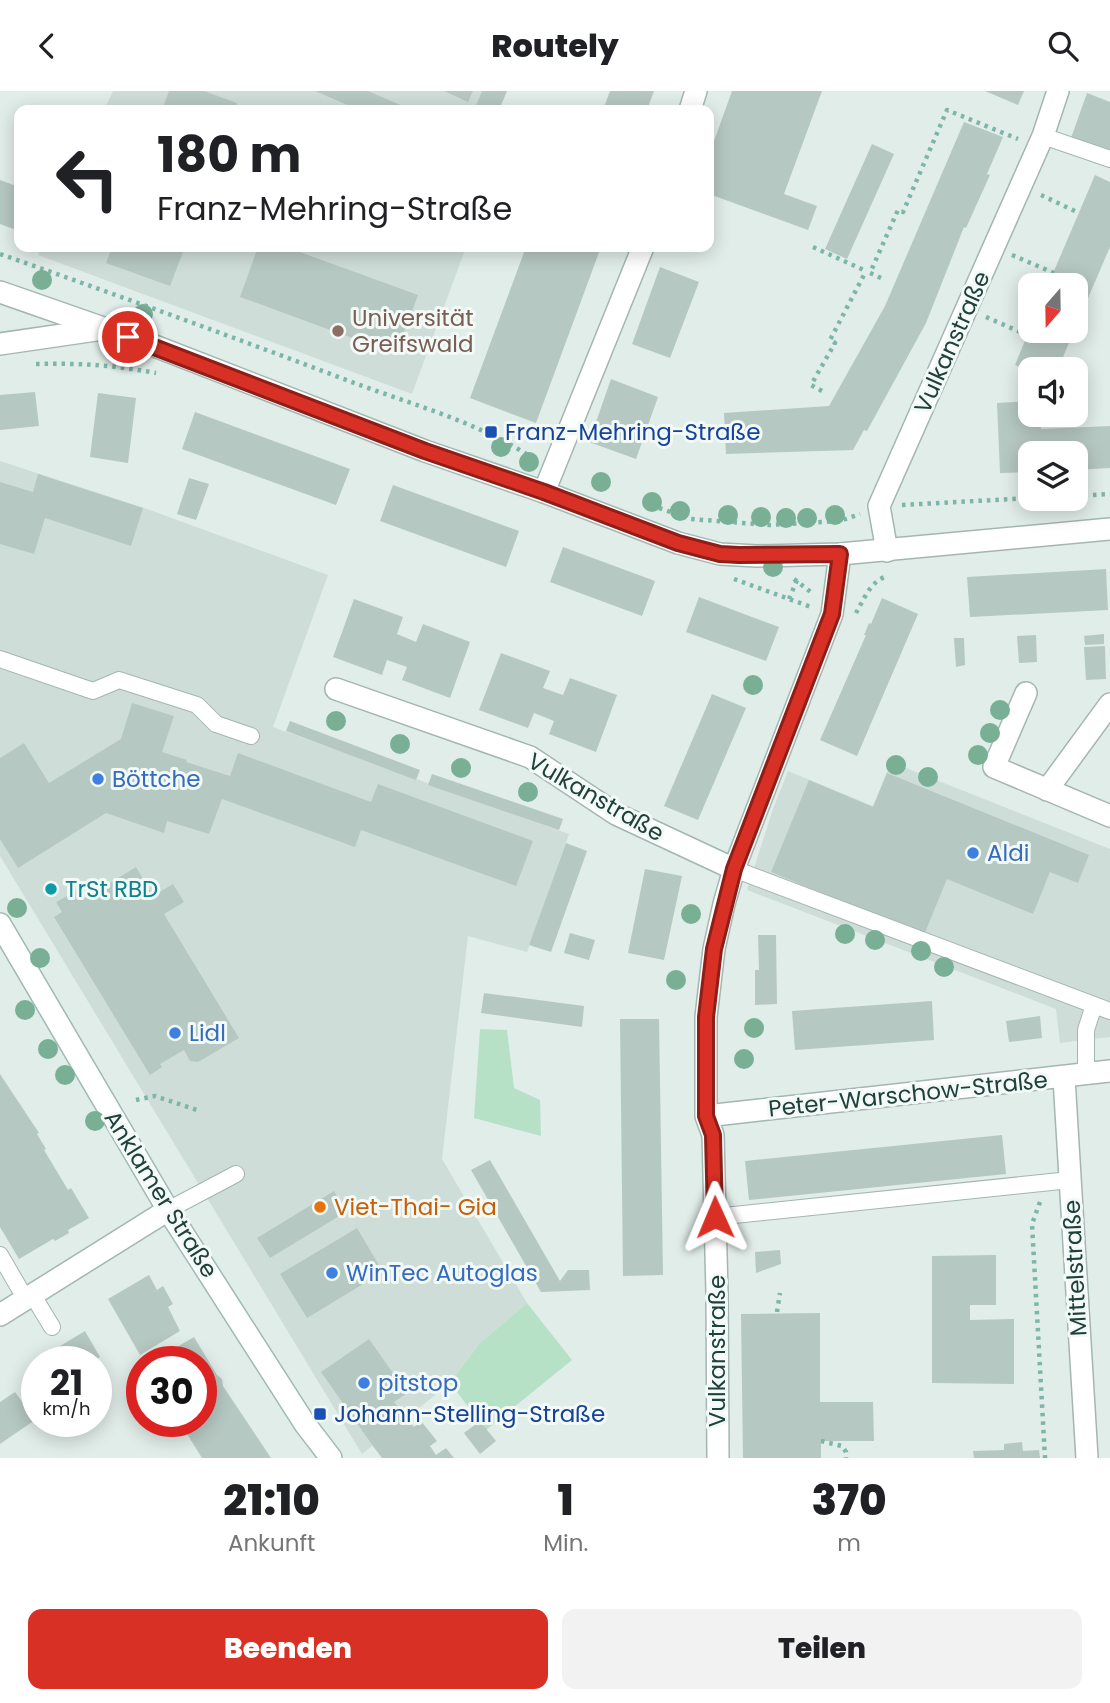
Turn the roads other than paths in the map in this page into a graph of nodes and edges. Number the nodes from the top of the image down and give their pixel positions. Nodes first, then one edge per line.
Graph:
1 (1058, 91) edge
2 (1041, 142) junction
3 (1110, 159) edge
4 (641, 252) edge
5 (0, 292) edge
6 (103, 329) junction
7 (0, 344) edge
8 (544, 492) junction
9 (1110, 529) edge
10 (887, 551) junction
11 (840, 554) junction
12 (0, 659) edge
13 (336, 689) dead end
14 (1026, 693) dead end
15 (1110, 704) edge
16 (251, 736) dead end
17 (1047, 790) junction
18 (1110, 816) edge
19 (734, 869) junction
20 (0, 924) edge
21 (1102, 1008) edge
22 (1110, 1071) edge
23 (1086, 1075) junction
24 (1064, 1077) junction
25 (706, 1116) junction
26 (236, 1174) dead end
27 (1070, 1180) junction
28 (168, 1210) junction
29 (715, 1217) junction
30 (0, 1255) edge
31 (28, 1296) junction
32 (0, 1315) edge
33 (52, 1327) dead end
34 (331, 1458) edge
35 (718, 1458) edge
36 (1087, 1458) edge

1 - 2 street, Vulkanstraße
2 - 3 lane
2 - 10 street, Vulkanstraße
4 - 8 street
5 - 6 street
6 - 7 street
6 - 8 street
8 - 11 street
9 - 10 street
10 - 11 street
11 - 19 street, Vulkanstraße
12 - 16 lane
13 - 19 street, Vulkanstraße
14 - 17 street
15 - 17 street
17 - 18 street
19 - 21 lane
19 - 25 street, Vulkanstraße
20 - 28 street, Anklamer Straße
21 - 23 lane
22 - 23 street, Peter-Warschow-Straße
23 - 24 street, Peter-Warschow-Straße
24 - 25 street, Peter-Warschow-Straße
24 - 27 street, Mittelstraße
25 - 29 street, Vulkanstraße
26 - 28 lane
27 - 29 lane
27 - 36 street, Mittelstraße
28 - 31 street
28 - 34 street, Anklamer Straße
29 - 35 street, Vulkanstraße
30 - 31 lane
31 - 32 street
31 - 33 lane

